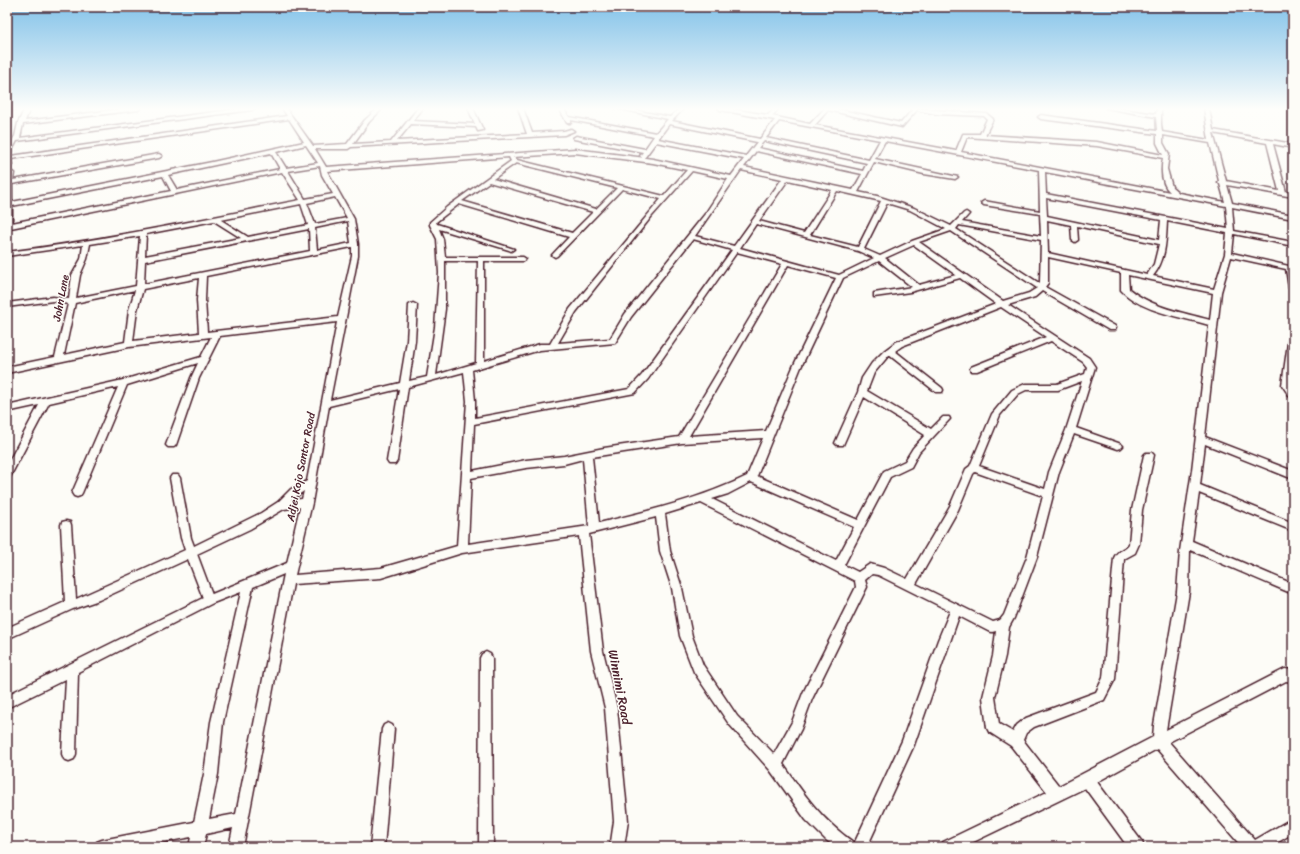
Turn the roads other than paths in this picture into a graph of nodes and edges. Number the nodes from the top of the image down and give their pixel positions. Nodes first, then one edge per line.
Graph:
1 (11, 148) edge
2 (80, 148) edge
3 (295, 148) edge
4 (312, 148) edge
5 (577, 148) edge
6 (629, 148) edge
7 (649, 148) edge
8 (704, 148) edge
9 (803, 148) edge
10 (879, 148) edge
11 (927, 148) edge
12 (960, 148) edge
13 (1117, 148) edge
14 (1163, 148) edge
15 (1213, 148) edge
16 (1271, 148) edge
17 (756, 149) joint
18 (575, 151) junction
19 (646, 151) dead end
20 (273, 152) junction
21 (958, 154) junction
22 (159, 156) dead end
23 (509, 156) junction
24 (1165, 157) junction
25 (7, 158) edge
26 (748, 158) junction
27 (640, 160) junction
28 (514, 161) junction
29 (872, 161) junction
30 (7, 166) edge
31 (323, 167) junction
32 (741, 168) junction
33 (7, 170) edge
34 (690, 170) junction
35 (1042, 170) junction
36 (285, 171) junction
37 (865, 173) junction
38 (165, 174) junction
39 (955, 177) dead end
40 (732, 178) junction
41 (786, 178) junction
42 (489, 180) junction
43 (10, 182) junction
44 (1222, 182) junction
45 (621, 187) junction
46 (836, 188) junction
47 (1169, 188) junction
48 (174, 192) junction
49 (855, 192) junction
50 (1155, 192) junction
51 (1284, 193) junction
52 (337, 195) junction
53 (1042, 195) junction
54 (1293, 195) edge
55 (1179, 196) junction
56 (664, 198) junction
57 (885, 200) junction
58 (303, 201) junction
59 (458, 202) junction
60 (984, 202) dead end
61 (8, 205) edge
62 (1229, 206) junction
63 (598, 210) junction
64 (966, 214) dead end
65 (1043, 215) junction
66 (1293, 217) edge
67 (351, 218) junction
68 (1164, 218) junction
69 (215, 219) junction
70 (755, 222) junction
71 (958, 223) junction
72 (1074, 224) junction
73 (433, 225) junction
74 (312, 226) junction
75 (8, 228) edge
76 (952, 229) junction
77 (1230, 231) junction
78 (143, 233) junction
79 (574, 236) junction
80 (806, 236) junction
81 (690, 237) junction
82 (1043, 238) junction
83 (247, 239) junction
84 (1075, 240) dead end
85 (87, 242) junction
86 (914, 242) junction
87 (1163, 243) junction
88 (356, 244) junction
89 (1293, 244) edge
90 (510, 249) dead end
91 (735, 250) junction
92 (860, 250) junction
93 (314, 252) junction
94 (7, 254) edge
95 (1043, 254) junction
96 (1228, 254) junction
97 (555, 255) dead end
98 (523, 258) dead end
99 (880, 258) junction
100 (142, 259) junction
101 (442, 259) junction
102 (481, 260) junction
103 (786, 263) junction
104 (1291, 268) edge
105 (1124, 271) junction
106 (204, 274) junction
107 (962, 275) junction
108 (840, 277) junction
109 (1149, 277) junction
110 (140, 286) junction
111 (1040, 287) junction
112 (918, 288) junction
113 (1293, 288) edge
114 (1217, 292) junction
115 (877, 295) dead end
116 (72, 301) junction
117 (1002, 304) junction
118 (7, 305) edge
119 (412, 305) dead end
120 (342, 319) junction
121 (1214, 324) junction
122 (1112, 328) dead end
123 (1293, 331) edge
124 (216, 335) junction
125 (203, 336) junction
126 (1053, 337) junction
127 (129, 344) junction
128 (553, 345) junction
129 (890, 351) junction
130 (59, 358) junction
131 (203, 360) junction
132 (480, 364) junction
133 (468, 369) junction
134 (974, 369) dead end
135 (7, 370) edge
136 (1088, 376) junction
137 (431, 378) junction
138 (124, 383) junction
139 (406, 385) junction
140 (939, 390) dead end
141 (862, 392) junction
142 (1293, 395) edge
143 (45, 402) junction
144 (326, 404) junction
145 (7, 409) edge
146 (946, 419) dead end
147 (470, 422) junction
148 (1071, 430) junction
149 (930, 433) junction
150 (770, 434) junction
151 (1201, 439) junction
152 (682, 440) junction
153 (840, 443) dead end
154 (171, 445) dead end
155 (1118, 446) dead end
156 (587, 455) junction
157 (1149, 455) dead end
158 (392, 460) dead end
159 (974, 468) junction
160 (7, 474) edge
161 (468, 475) junction
162 (1293, 475) edge
163 (175, 478) dead end
164 (751, 478) junction
165 (311, 483) junction
166 (1195, 486) junction
167 (77, 493) dead end
168 (1048, 494) junction
169 (702, 499) junction
170 (307, 503) junction
171 (282, 505) junction
172 (660, 512) junction
173 (66, 525) dead end
174 (860, 525) junction
175 (1293, 527) edge
176 (589, 530) junction
177 (1186, 543) junction
178 (462, 549) junction
179 (191, 553) junction
180 (292, 566) junction
181 (838, 567) junction
182 (859, 578) junction
183 (288, 580) junction
184 (248, 584) junction
185 (910, 584) junction
186 (1293, 589) edge
187 (209, 600) junction
188 (71, 605) junction
189 (956, 610) junction
190 (1003, 625) junction
191 (7, 634) edge
192 (486, 658) dead end
193 (72, 670) junction
194 (1293, 677) edge
195 (7, 702) edge
196 (388, 729) dead end
197 (1016, 741) junction
198 (1159, 741) junction
199 (69, 754) dead end
200 (775, 765) junction
201 (1087, 780) junction
202 (1057, 794) junction
203 (240, 820) junction
204 (1293, 825) edge
205 (201, 828) junction
206 (102, 847) edge
207 (196, 847) edge
208 (236, 847) edge
209 (378, 847) edge
210 (486, 847) edge
211 (616, 847) edge
212 (848, 847) edge
213 (860, 847) edge
214 (948, 847) edge
215 (1137, 847) edge
216 (1251, 847) edge
217 (1257, 847) edge

1 - 25 street
2 - 25 street
3 - 20 street
4 - 31 street, Adjei Kojo Santor Road
5 - 18 street
6 - 19 street
7 - 27 street
8 - 26 street
9 - 29 street
10 - 29 street
11 - 21 street
12 - 21 street
13 - 24 street
14 - 24 street
15 - 44 street
16 - 51 street
17 - 26 street
17 - 37 street
18 - 23 street
18 - 27 street
20 - 36 street
20 - 38 street
21 - 35 street
22 - 43 street
23 - 28 street
23 - 31 street
24 - 47 street
25 - 30 street
26 - 32 street
27 - 34 street
28 - 42 street
28 - 45 street
29 - 37 street
29 - 39 street
31 - 36 street
31 - 52 street, Adjei Kojo Santor Road
32 - 40 street
32 - 41 street
33 - 43 street
34 - 40 street
34 - 56 street
35 - 50 street
35 - 53 street
36 - 48 street
36 - 58 street
37 - 49 street
38 - 48 street
38 - 61 street
40 - 81 street
41 - 46 street
41 - 70 street
42 - 59 street
42 - 63 street
43 - 61 street
44 - 51 street
44 - 62 street
45 - 56 street
45 - 63 street
46 - 49 street
46 - 80 street
47 - 50 street
47 - 55 street
48 - 75 street
49 - 57 street
50 - 55 street
51 - 54 street
52 - 58 street
52 - 67 street, Adjei Kojo Santor Road
53 - 65 street
53 - 68 street
55 - 62 street
56 - 128 street
57 - 76 street
57 - 92 street
58 - 69 street
58 - 74 street
59 - 73 street
59 - 79 street
60 - 65 street
61 - 75 street
62 - 66 street
62 - 77 street
63 - 79 street
64 - 71 street
65 - 72 street
65 - 82 street
67 - 74 street
67 - 88 street, Adjei Kojo Santor Road
68 - 77 street
68 - 87 street
69 - 78 street
69 - 83 street
70 - 80 street
70 - 91 street
71 - 76 street
71 - 82 street
72 - 84 street
72 - 87 street
73 - 90 street
73 - 101 street
74 - 83 street
74 - 93 street
76 - 86 street
76 - 111 street
77 - 89 street
77 - 96 street
78 - 85 street
78 - 100 street
79 - 97 street
80 - 92 street
81 - 91 street
81 - 128 street
82 - 95 street
83 - 100 street
85 - 94 street
85 - 116 street, John Lane
86 - 99 street
86 - 107 street
87 - 109 street
88 - 93 street
88 - 120 street, Adjei Kojo Santor Road
91 - 103 street
91 - 147 street
92 - 99 street
93 - 106 street
95 - 105 street
95 - 111 street
96 - 104 street
96 - 114 street
98 - 102 street
99 - 108 street
99 - 112 street
100 - 110 street
101 - 102 street
101 - 137 street
102 - 132 street
103 - 108 street
103 - 152 street
104 - 113 street
105 - 109 street
105 - 121 street
106 - 110 street
106 - 125 street
107 - 112 street
107 - 117 street
108 - 150 street
109 - 114 street
110 - 116 street
110 - 127 street
111 - 117 street
111 - 122 street
112 - 115 street
114 - 121 street
116 - 118 street
116 - 130 street, John Lane
117 - 126 street
117 - 129 street
119 - 139 street
120 - 124 street
120 - 144 street, Adjei Kojo Santor Road
121 - 151 street
123 - 142 street
124 - 125 street
124 - 131 street
125 - 127 street
126 - 134 street
126 - 136 street
127 - 130 street
128 - 132 street
129 - 140 street
129 - 141 street
130 - 135 street
131 - 138 street
131 - 154 street
132 - 133 street
133 - 137 street
133 - 147 street
136 - 148 street
136 - 159 street
137 - 139 street
138 - 143 street
138 - 167 street
139 - 144 street
139 - 158 street
141 - 149 street
141 - 153 street
143 - 145 street
143 - 160 street
144 - 165 street, Adjei Kojo Santor Road
146 - 149 street
147 - 161 street
148 - 155 street
148 - 168 street
149 - 174 street
150 - 152 street
150 - 164 street
151 - 162 street
151 - 166 street
152 - 156 street
156 - 161 street
156 - 176 street, Winnimi Road
157 - 197 street
159 - 168 street
159 - 185 street
161 - 178 street
163 - 179 street
164 - 169 street
164 - 174 street
165 - 170 street, Adjei Kojo Santor Road
165 - 171 street
166 - 175 street
166 - 177 street
168 - 190 street
169 - 172 street
169 - 181 street
170 - 171 street
170 - 180 street, Adjei Kojo Santor Road
171 - 179 street
172 - 176 street
172 - 200 street
173 - 188 street
174 - 181 street
176 - 178 street
176 - 211 street, Winnimi Road
177 - 186 street
177 - 198 street
178 - 183 street
179 - 187 street
179 - 188 street
180 - 183 street, Adjei Kojo Santor Road
180 - 184 street
181 - 182 street
182 - 185 street
182 - 200 street
183 - 203 street, Adjei Kojo Santor Road
184 - 187 street
184 - 205 street
185 - 189 street
187 - 193 street
188 - 191 street
189 - 190 street
189 - 213 street
190 - 197 street
192 - 210 street
193 - 195 street
193 - 199 street
194 - 198 street
196 - 209 street
197 - 202 street
198 - 201 street
198 - 216 street
200 - 212 street
201 - 202 street
201 - 215 street
202 - 214 street
203 - 205 street
203 - 208 street, Adjei Kojo Santor Road
204 - 217 street
205 - 206 street
205 - 207 street

